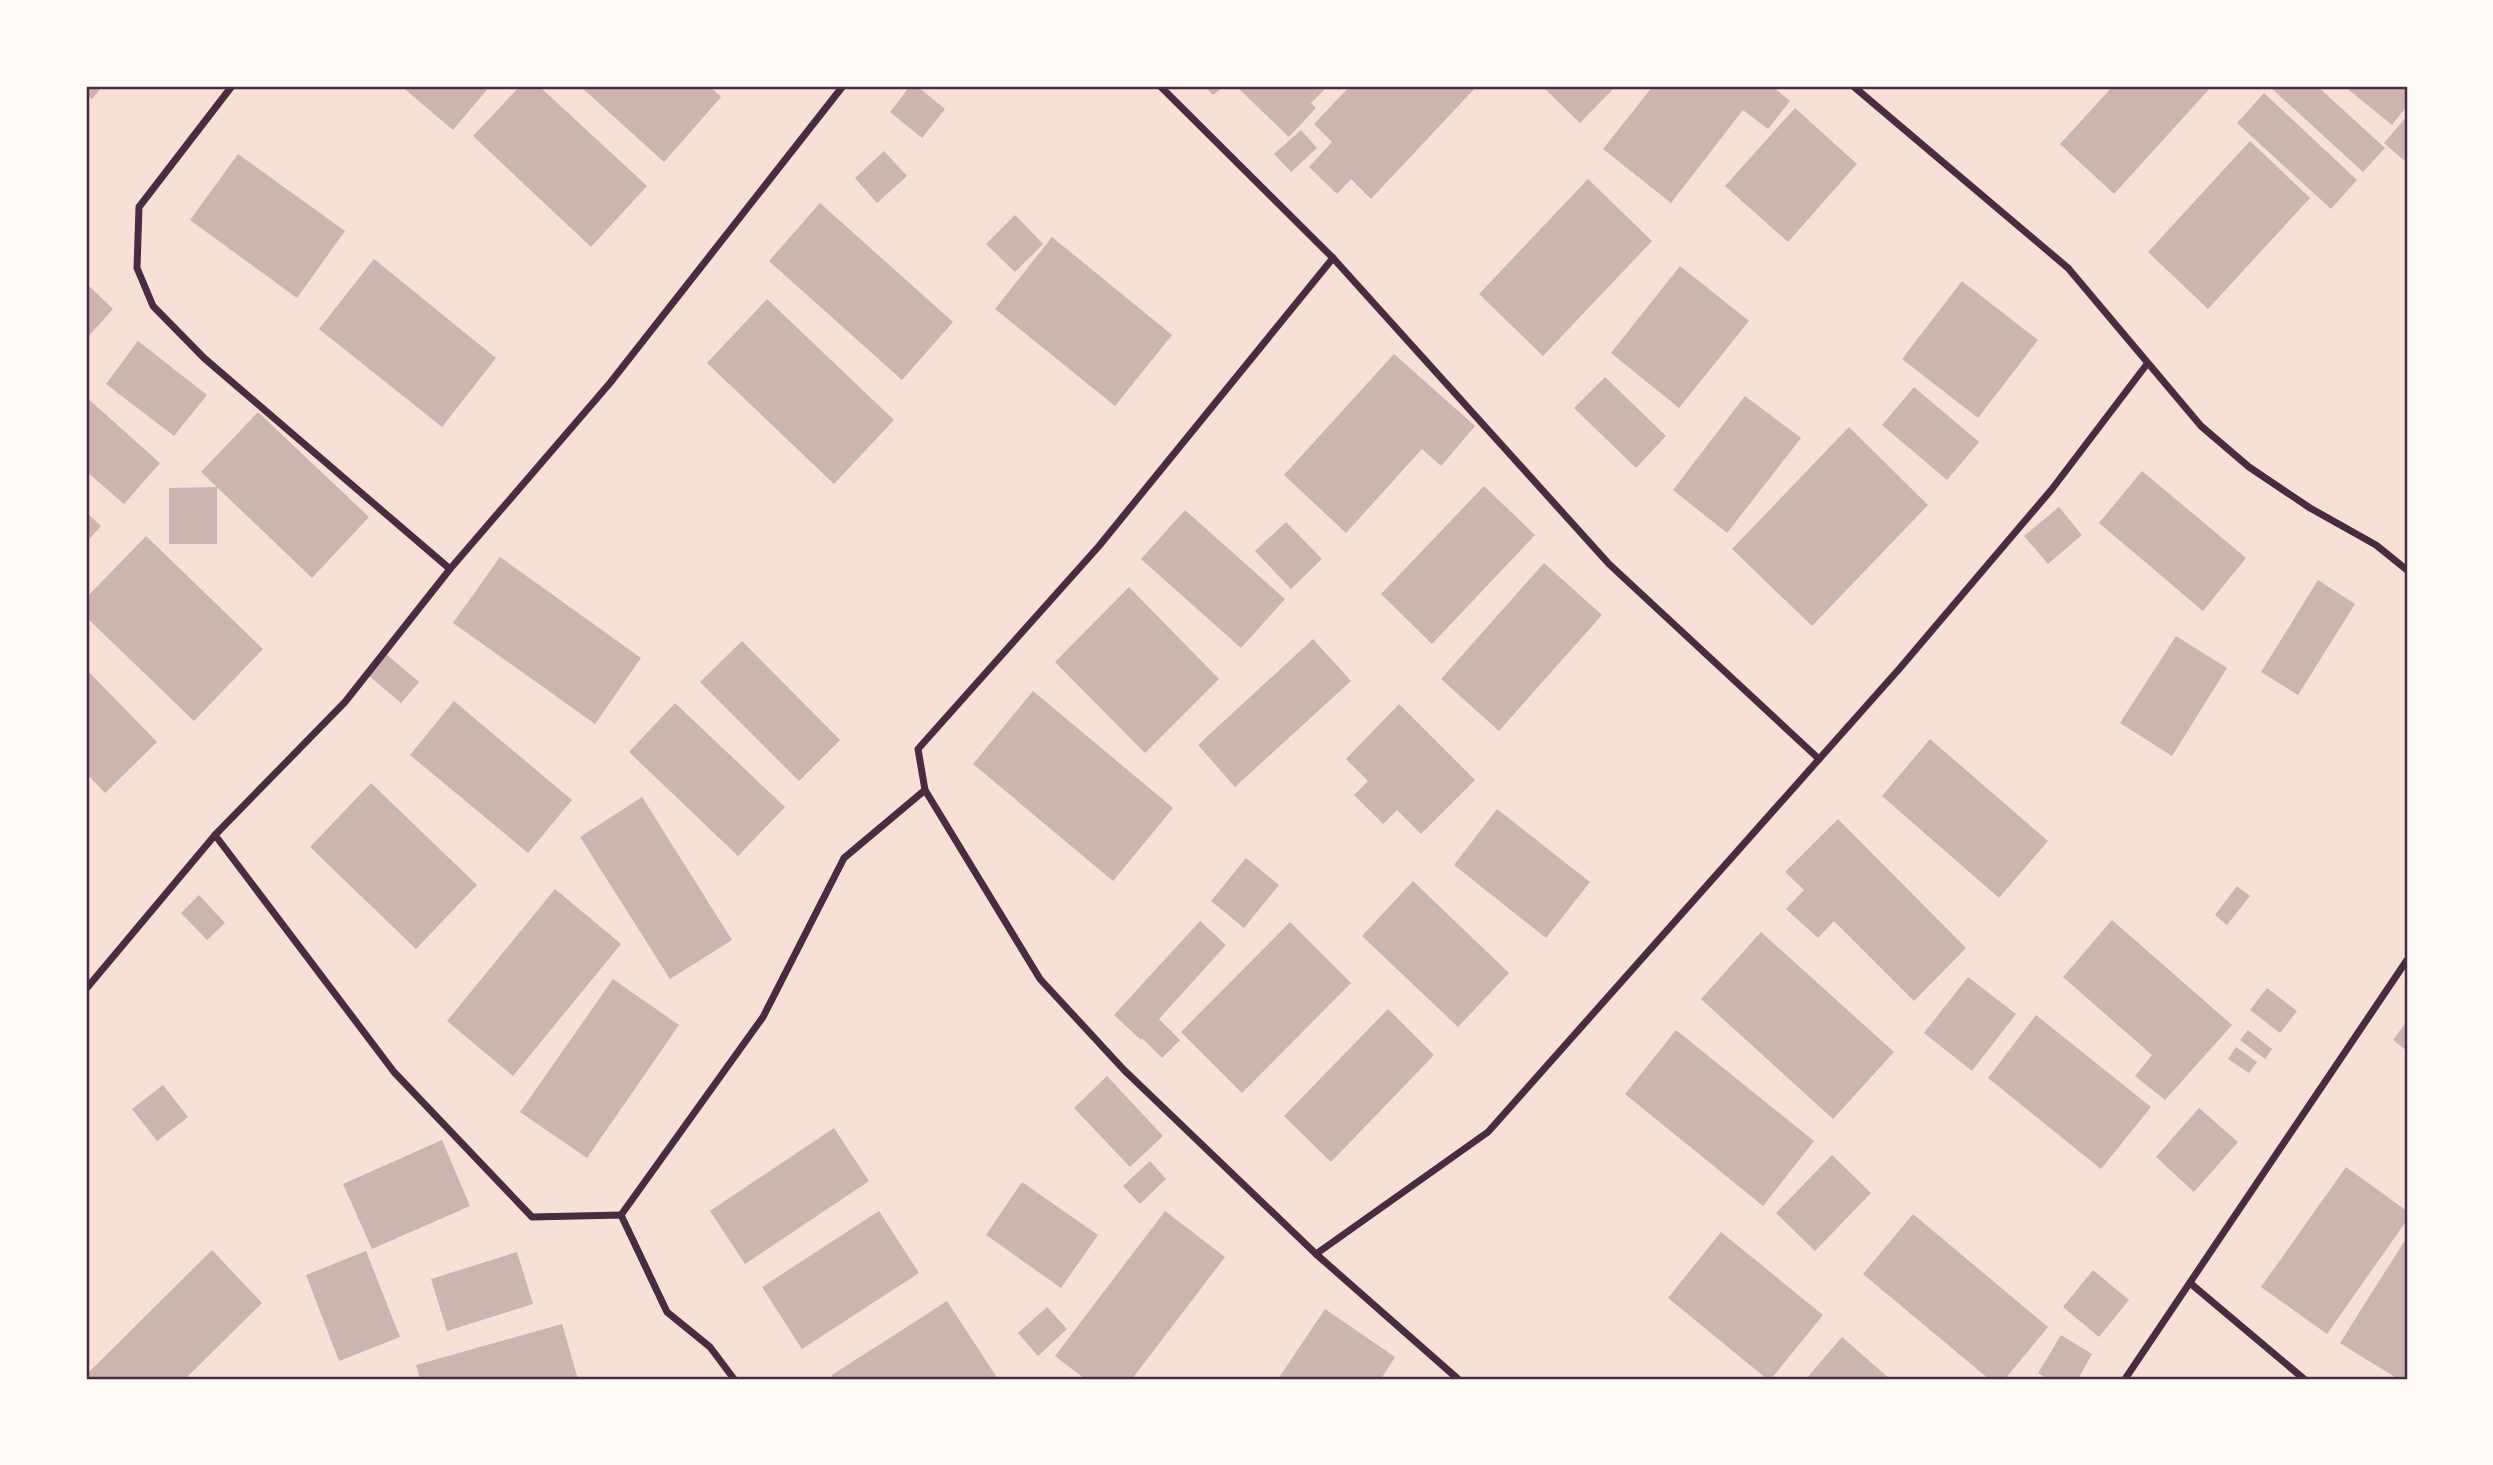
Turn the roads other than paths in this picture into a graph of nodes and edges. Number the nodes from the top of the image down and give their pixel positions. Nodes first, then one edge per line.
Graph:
1 (232, 86) edge
2 (843, 86) edge
3 (1160, 86) edge
4 (1853, 86) edge
5 (1333, 258) junction
6 (2147, 364) junction
7 (450, 569) junction
8 (2407, 570) edge
9 (1819, 759) junction
10 (925, 790) junction
11 (215, 835) junction
12 (2407, 960) edge
13 (86, 989) edge
14 (621, 1214) junction
15 (1316, 1254) junction
16 (2190, 1283) junction
17 (734, 1379) edge
18 (1458, 1379) edge
19 (2125, 1379) edge
20 (2304, 1379) edge

1 - 7 street
2 - 7 street
3 - 5 street
4 - 6 street
5 - 9 street
5 - 10 street
6 - 8 street
6 - 9 street
7 - 11 street
9 - 15 street
10 - 14 street
10 - 15 street
11 - 13 street
11 - 14 street
12 - 16 street
14 - 17 street
15 - 18 street
16 - 19 street
16 - 20 street

